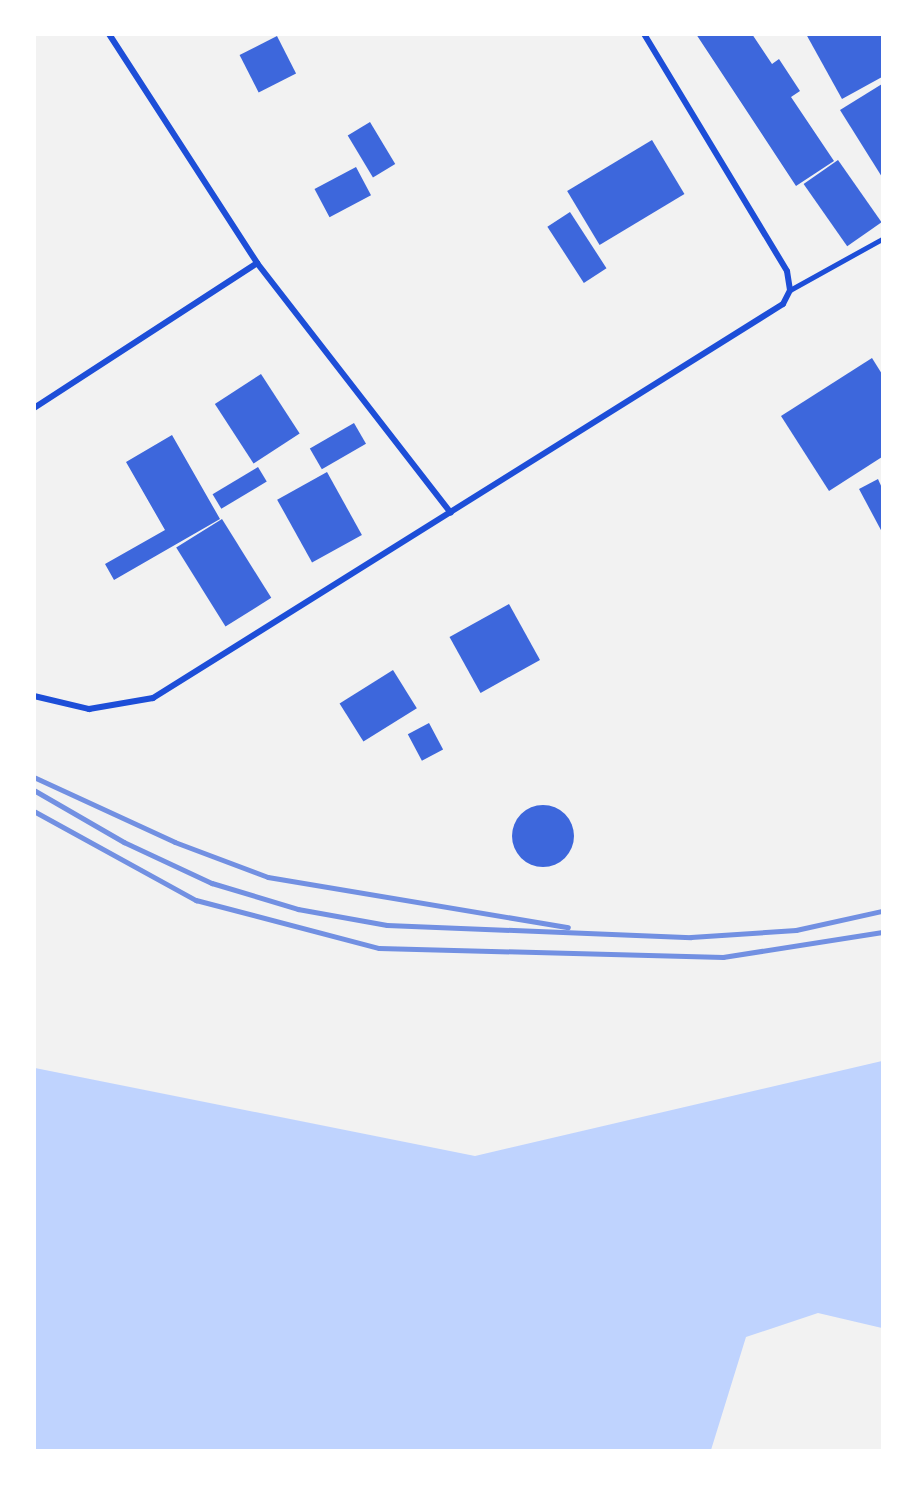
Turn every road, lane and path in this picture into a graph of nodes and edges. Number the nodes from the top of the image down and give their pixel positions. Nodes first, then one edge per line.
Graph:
1 (109, 34) edge
2 (644, 34) edge
3 (882, 239) edge
4 (257, 263) junction
5 (790, 290) junction
6 (34, 408) edge
7 (451, 513) junction
8 (34, 696) edge

1 - 4 street
2 - 5 street
3 - 5 lane
4 - 6 street
4 - 7 street
5 - 7 street
7 - 8 street

